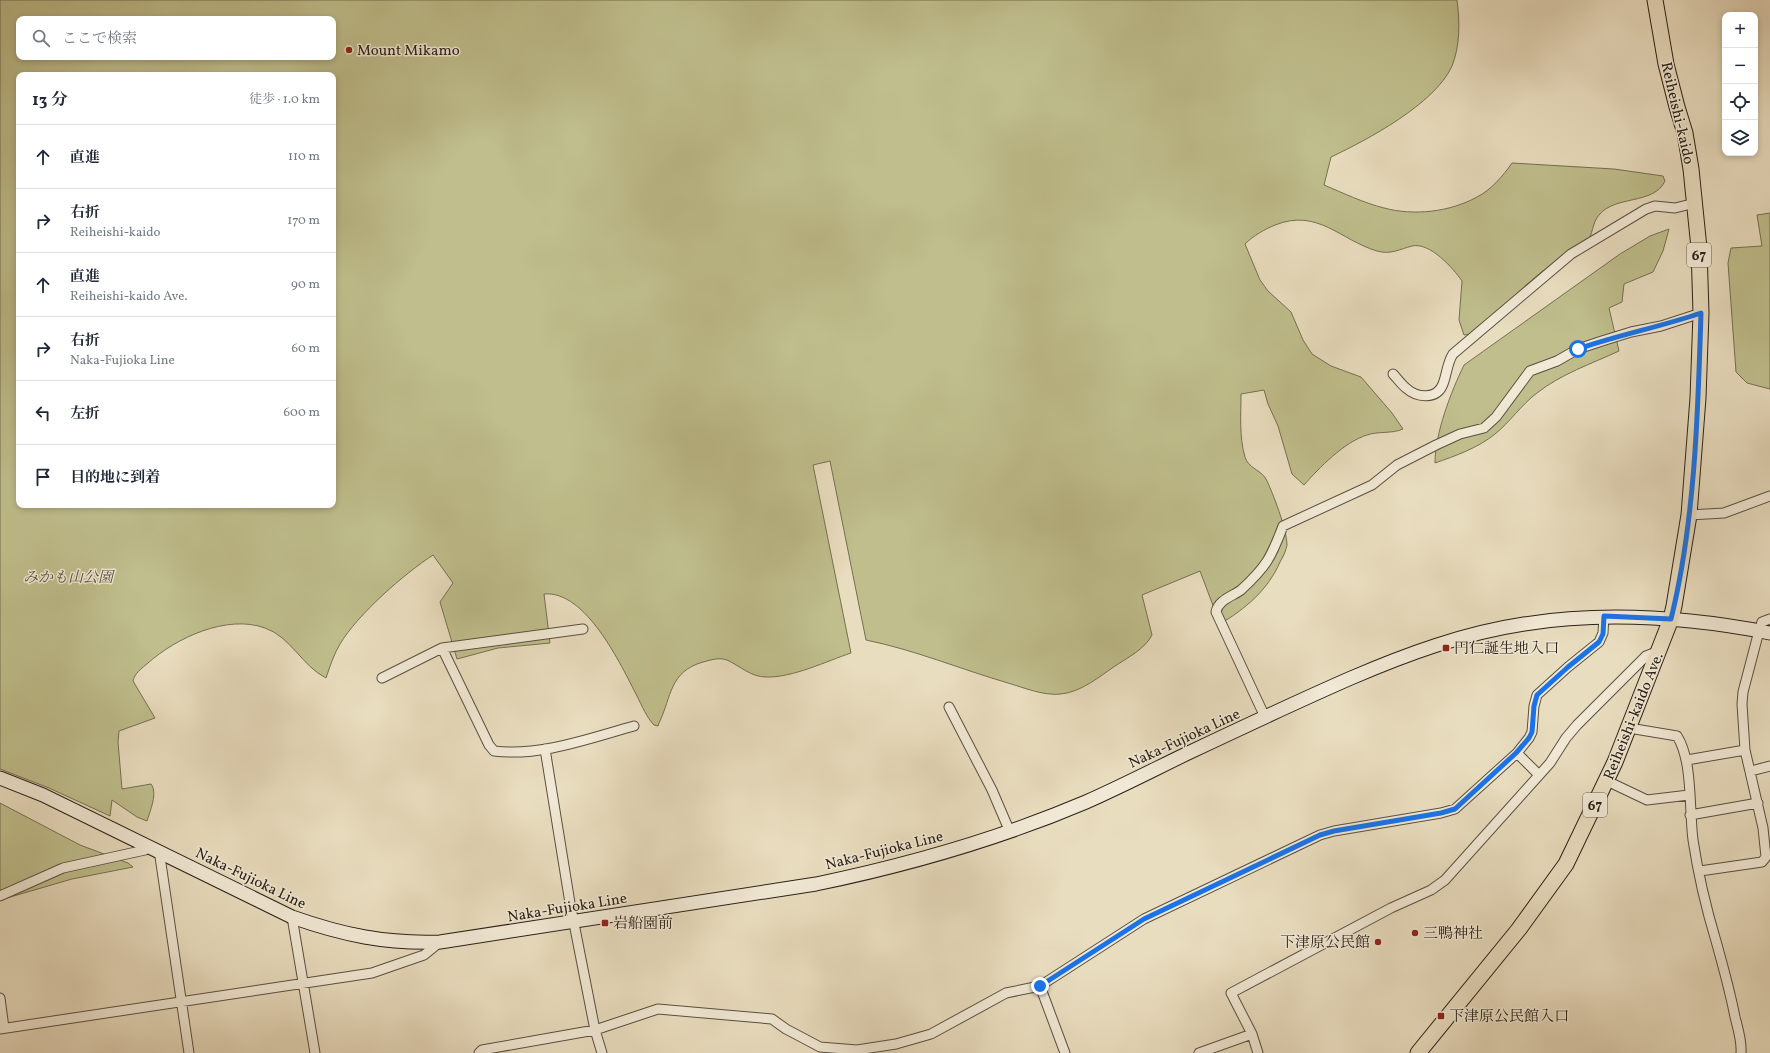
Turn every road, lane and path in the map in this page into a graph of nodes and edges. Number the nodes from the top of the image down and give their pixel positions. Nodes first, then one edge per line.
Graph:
1 (1654, 0) edge
2 (1695, 203) junction
3 (1701, 313) junction
4 (1393, 374) dead end
5 (1770, 496) edge
6 (1689, 515) junction
7 (1604, 616) junction
8 (1671, 619) junction
9 (1770, 619) edge
10 (583, 629) dead end
11 (1765, 632) edge
12 (442, 648) junction
13 (1659, 651) junction
14 (382, 678) dead end
15 (949, 706) dead end
16 (1265, 717) junction
17 (634, 726) dead end
18 (1629, 728) junction
19 (545, 749) junction
20 (1745, 750) junction
21 (1516, 753) junction
22 (1687, 760) junction
23 (1770, 766) edge
24 (1751, 770) junction
25 (1539, 775) junction
26 (0, 778) edge
27 (1607, 782) junction
28 (1689, 795) junction
29 (1758, 803) junction
30 (1690, 815) junction
31 (1010, 832) junction
32 (154, 848) junction
33 (1700, 871) junction
34 (0, 896) edge
35 (292, 917) junction
36 (574, 923) junction
37 (440, 942) junction
38 (303, 984) junction
39 (1040, 986) junction
40 (0, 998) edge
41 (181, 1001) junction
42 (2, 1028) edge
43 (595, 1030) junction
44 (1252, 1034) junction
45 (189, 1053) edge
46 (315, 1053) edge
47 (479, 1053) edge
48 (602, 1053) edge
49 (1065, 1053) edge
50 (1199, 1053) edge
51 (1258, 1053) edge
52 (1418, 1053) edge
53 (1741, 1053) edge

1 - 2 main road, Reiheishi-kaido / 67
2 - 3 main road, Reiheishi-kaido / 67
2 - 4 street
3 - 6 main road, Reiheishi-kaido / 67
3 - 16 street
5 - 6 street
6 - 8 main road, Reiheishi-kaido Ave. / 67
7 - 8 main road, Naka-Fujioka Line
7 - 16 main road, Naka-Fujioka Line
7 - 21 street
8 - 11 main road, Naka-Fujioka Line
8 - 13 main road, Reiheishi-kaido Ave. / 67
9 - 11 street
10 - 12 street
11 - 20 street
12 - 14 street
12 - 19 street
13 - 18 main road, Reiheishi-kaido Ave. / 67
13 - 25 street
15 - 31 street
16 - 31 main road, Naka-Fujioka Line
17 - 19 street
18 - 22 street
18 - 27 main road, Reiheishi-kaido Ave. / 67
19 - 36 street
20 - 22 street
20 - 24 street
21 - 25 street
21 - 39 street
22 - 28 street
23 - 24 street
24 - 29 street
25 - 44 street
26 - 32 main road, Naka-Fujioka Line
27 - 28 street
27 - 52 main road, Reiheishi-kaido Ave. / 67
28 - 30 street
29 - 30 street
29 - 33 street
30 - 33 street
31 - 36 main road, Naka-Fujioka Line
32 - 34 street
32 - 35 main road, Naka-Fujioka Line
32 - 41 street
33 - 53 street
35 - 37 main road, Naka-Fujioka Line
35 - 38 street
36 - 37 main road, Naka-Fujioka Line
36 - 43 street
37 - 38 street
38 - 41 street
38 - 46 street
39 - 43 street
39 - 49 street
40 - 42 street
41 - 42 street
41 - 45 street
43 - 47 street
43 - 48 street
44 - 50 street
44 - 51 street

